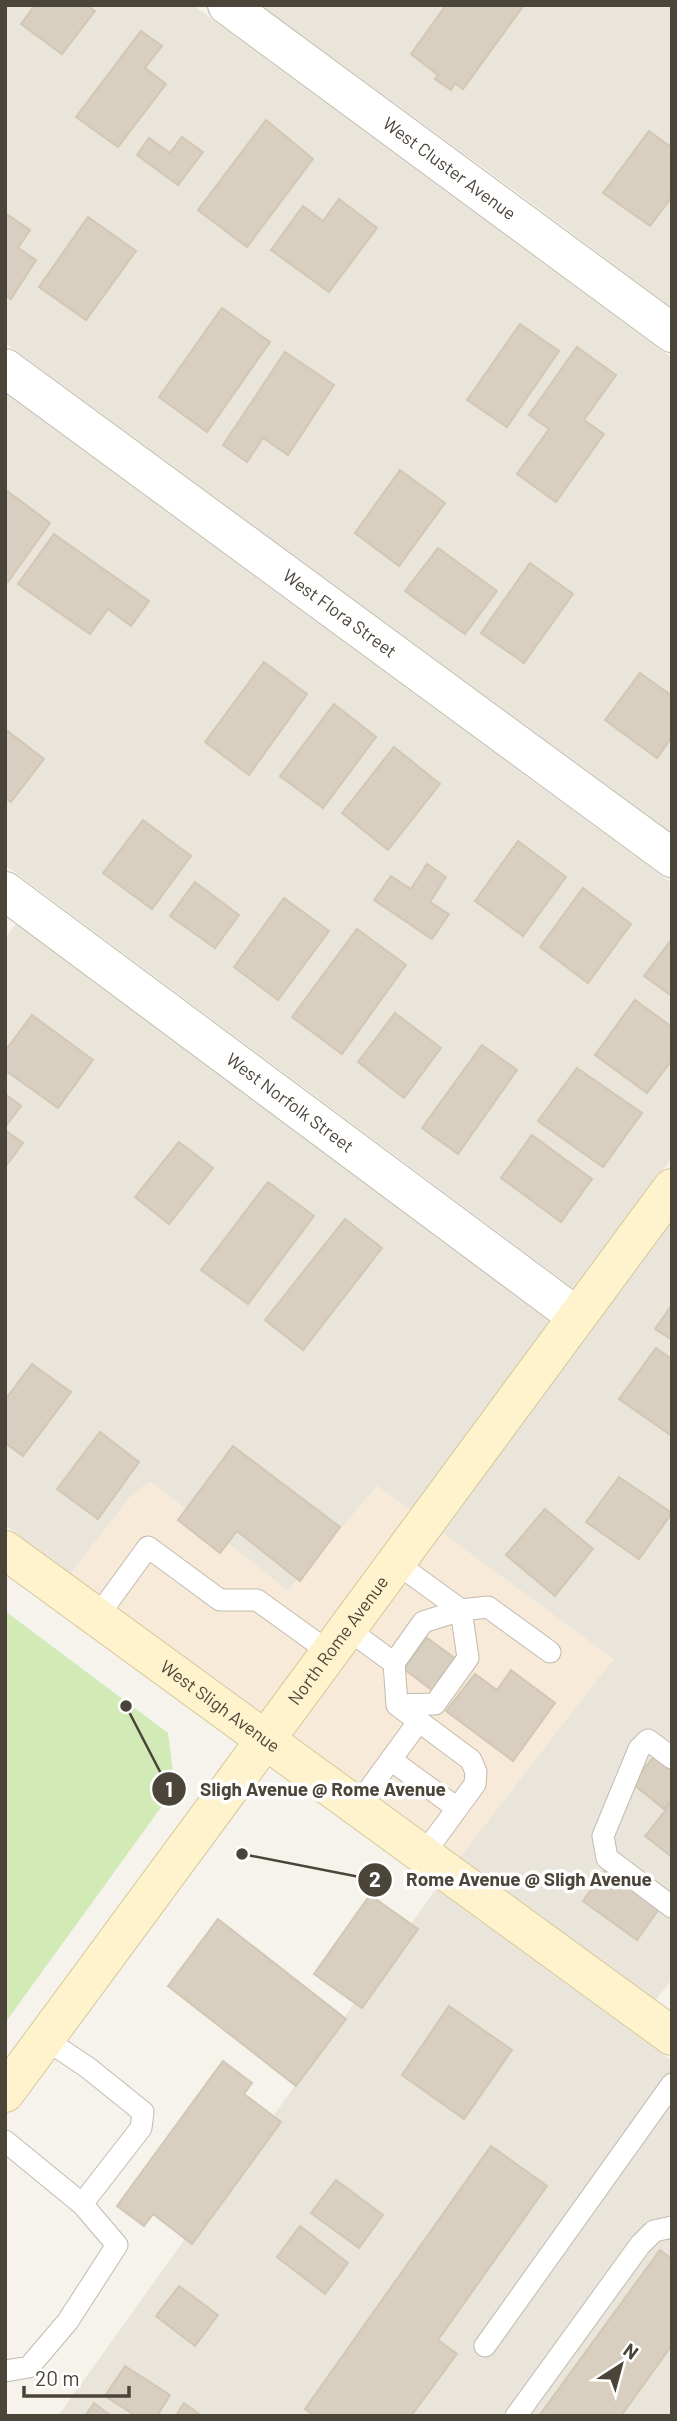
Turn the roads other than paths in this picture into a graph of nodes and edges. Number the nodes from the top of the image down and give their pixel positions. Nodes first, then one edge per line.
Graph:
1 (227, 5) edge
2 (672, 333) edge
3 (5, 368) edge
4 (672, 858) edge
5 (8, 899) edge
6 (672, 1188) edge
7 (576, 1315) junction
8 (5, 1550) edge
9 (395, 1562) junction
10 (461, 1610) junction
11 (97, 1617) junction
12 (337, 1640) junction
13 (550, 1651) dead end
14 (394, 1663) junction
15 (397, 1705) junction
16 (419, 1721) junction
17 (265, 1739) junction
18 (672, 1758) edge
19 (391, 1760) junction
20 (358, 1806) junction
21 (457, 1808) junction
22 (423, 1854) junction
23 (672, 1907) edge
24 (668, 2024) edge
25 (45, 2039) junction
26 (672, 2084) edge
27 (5, 2094) edge
28 (5, 2141) edge
29 (82, 2204) junction
30 (672, 2227) edge
31 (485, 2346) dead end
32 (5, 2371) edge
33 (516, 2416) edge

1 - 2 street, West Cluster Avenue
3 - 4 street, West Flora Street
5 - 7 street, West Norfolk Street
6 - 7 street, North Rome Avenue
7 - 9 street, North Rome Avenue
8 - 11 street, West Sligh Avenue
9 - 10 lane
9 - 12 street, North Rome Avenue
10 - 13 lane
10 - 14 lane
10 - 15 lane
11 - 12 lane
11 - 17 street, West Sligh Avenue
12 - 14 lane
12 - 17 street, North Rome Avenue
14 - 15 lane
15 - 16 lane
16 - 19 lane
16 - 21 lane
17 - 20 street, West Sligh Avenue
17 - 25 street, North Rome Avenue
18 - 23 lane
19 - 20 lane
19 - 21 lane
20 - 22 street, West Sligh Avenue
21 - 22 lane
22 - 24 street, West Sligh Avenue
25 - 27 street, North Rome Avenue
25 - 29 lane
26 - 31 lane
28 - 29 lane
29 - 32 lane
30 - 33 lane

